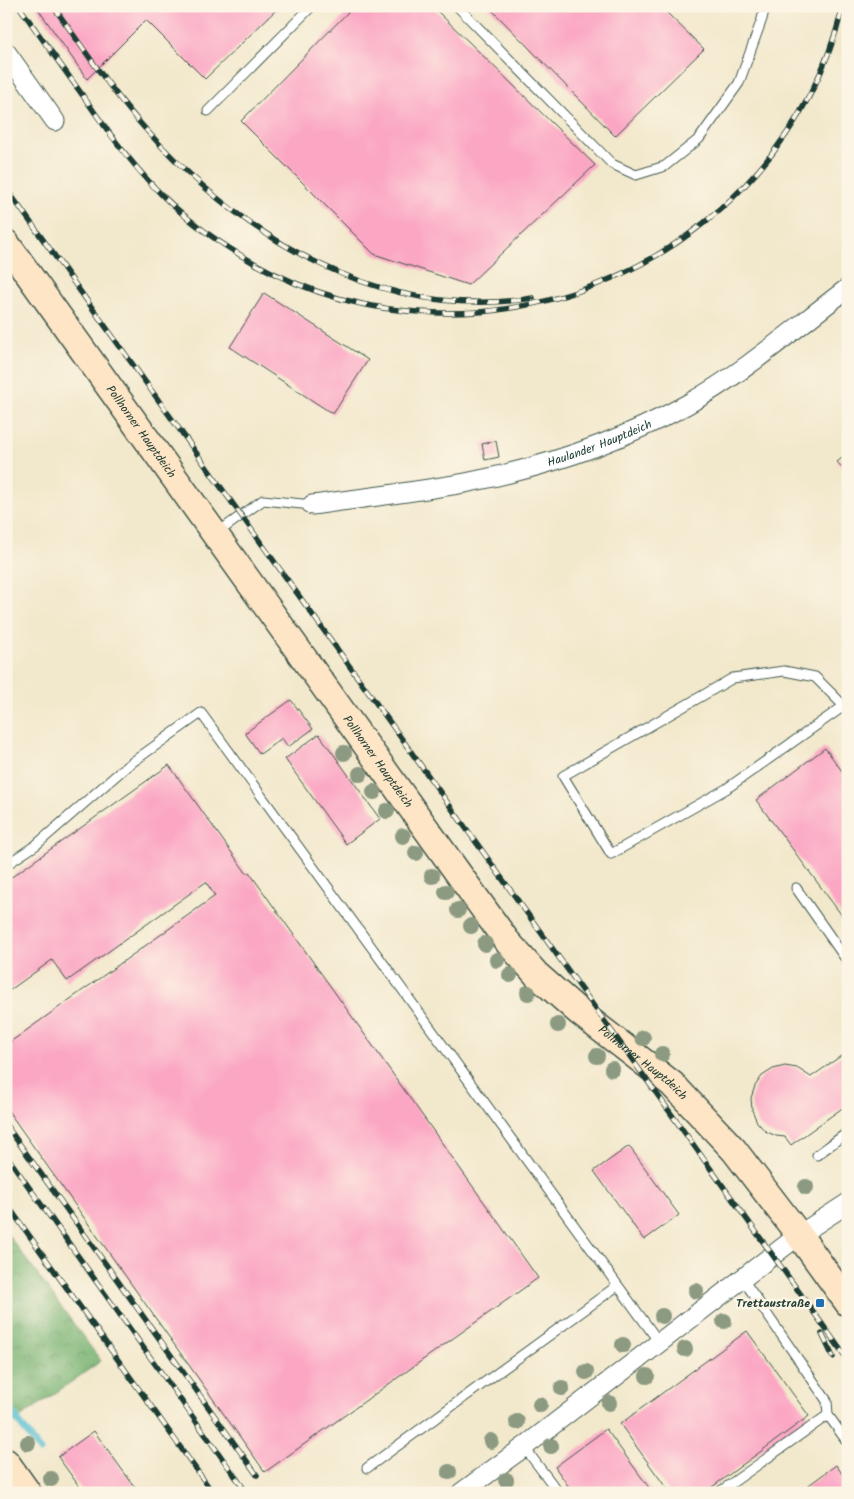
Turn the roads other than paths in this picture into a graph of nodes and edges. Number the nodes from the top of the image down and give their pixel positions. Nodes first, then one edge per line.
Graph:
1 (312, 6) edge
2 (457, 6) edge
3 (764, 6) edge
4 (6, 52) edge
5 (208, 111) dead end
6 (55, 121) dead end
7 (6, 243) edge
8 (848, 288) edge
9 (312, 505) joint
10 (215, 534) junction
11 (846, 708) edge
12 (6, 864) edge
13 (796, 888) dead end
14 (848, 962) edge
15 (848, 1132) edge
16 (816, 1155) dead end
17 (848, 1203) edge
18 (799, 1235) junction
19 (742, 1278) junction
20 (617, 1286) junction
21 (848, 1303) edge
22 (659, 1342) junction
23 (828, 1415) junction
24 (848, 1443) edge
25 (524, 1446) junction
26 (6, 1462) edge
27 (367, 1468) dead end
28 (28, 1493) edge
29 (461, 1493) edge
30 (559, 1493) edge
31 (718, 1493) edge

1 - 5 lane
2 - 3 lane
4 - 6 street
7 - 10 main road, Pollhorner Hauptdeich
8 - 9 street, Haulander Hauptdeich
9 - 10 lane
10 - 18 main road, Pollhorner Hauptdeich
11 - 11 lane
12 - 20 lane
13 - 14 lane
15 - 16 lane
17 - 18 street
18 - 19 street
18 - 21 main road, Pollhorner Hauptdeich
19 - 22 street
19 - 23 lane
20 - 22 lane
20 - 27 lane
22 - 25 street
23 - 24 lane
23 - 31 lane
25 - 29 street
25 - 30 lane
26 - 28 main road

